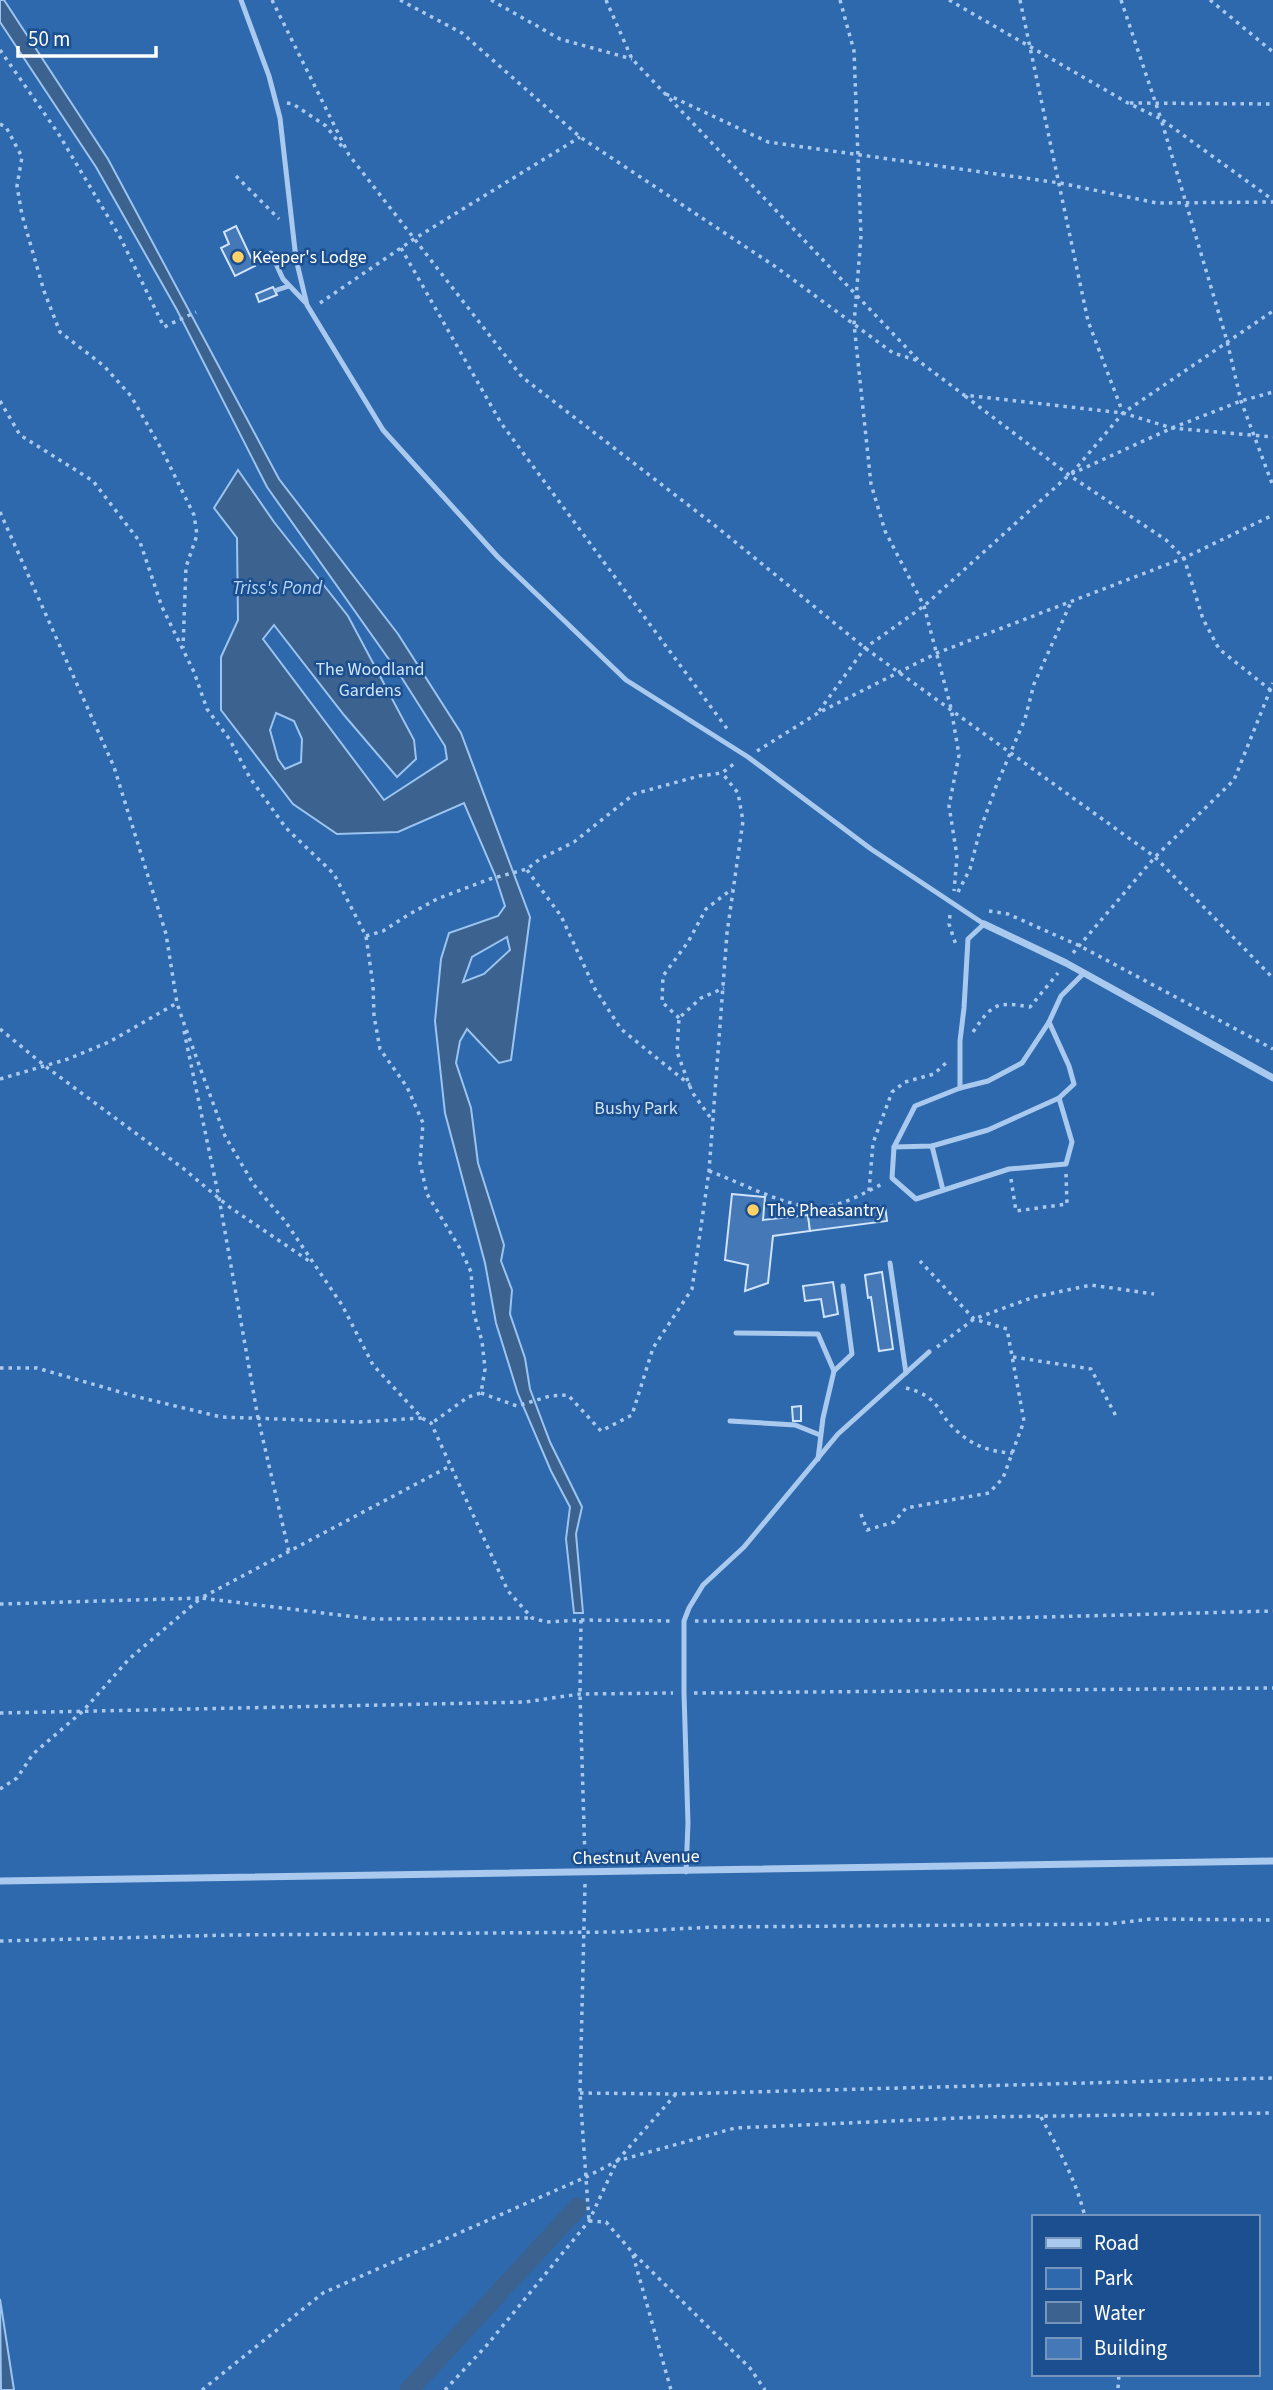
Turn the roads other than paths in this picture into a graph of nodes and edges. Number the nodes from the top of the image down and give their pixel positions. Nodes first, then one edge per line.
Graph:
1 (241, 0) edge
2 (271, 253) dead end
3 (281, 274) junction
4 (273, 277) dead end
5 (289, 286) junction
6 (277, 290) dead end
7 (308, 307) junction
8 (984, 924) junction
9 (1084, 973) junction
10 (1049, 1022) junction
11 (1273, 1078) edge
12 (960, 1088) junction
13 (1059, 1098) junction
14 (932, 1146) junction
15 (894, 1147) junction
16 (943, 1190) junction
17 (890, 1263) dead end
18 (843, 1286) dead end
19 (736, 1332) dead end
20 (929, 1352) road end
21 (834, 1371) junction
22 (906, 1373) junction
23 (730, 1422) dead end
24 (820, 1435) junction
25 (818, 1459) junction
26 (1273, 1861) edge
27 (686, 1872) junction
28 (0, 1881) edge

1 - 7 lane
2 - 3 lane
3 - 4 lane
3 - 5 lane
5 - 6 lane
5 - 7 lane
7 - 8 lane
8 - 9 street
8 - 12 lane
9 - 10 lane
9 - 11 street
10 - 12 lane
10 - 13 lane
12 - 15 lane
13 - 14 lane
13 - 16 lane
14 - 15 lane
14 - 16 lane
15 - 16 lane
17 - 22 lane
18 - 21 lane
19 - 21 lane
20 - 22 lane
21 - 24 lane
22 - 25 lane
23 - 24 lane
24 - 25 lane
25 - 27 lane
26 - 27 street, Chestnut Avenue
27 - 28 street, Chestnut Avenue

